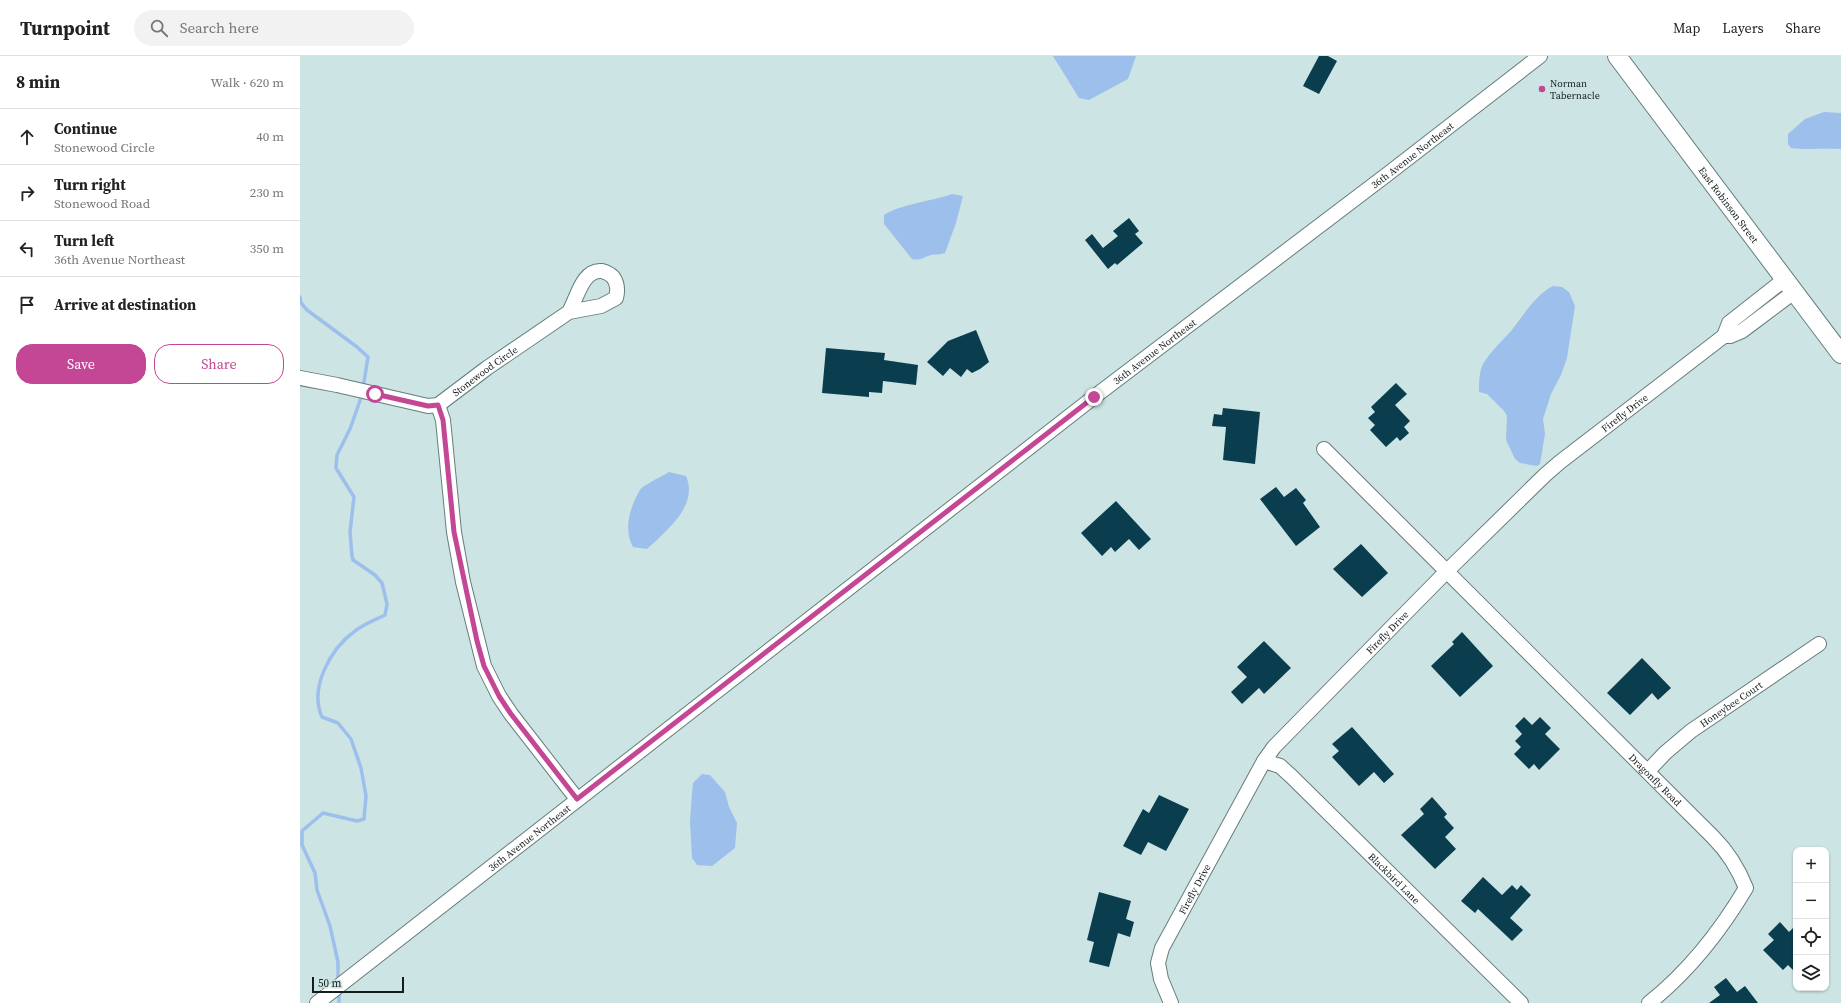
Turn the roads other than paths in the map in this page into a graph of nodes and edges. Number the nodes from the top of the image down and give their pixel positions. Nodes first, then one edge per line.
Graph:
1 (1540, 56) edge
2 (1617, 56) edge
3 (1790, 285) junction
4 (569, 312) dead end
5 (1841, 354) edge
6 (300, 378) edge
7 (438, 405) junction
8 (1324, 449) dead end
9 (1447, 571) junction
10 (1819, 644) dead end
11 (1264, 761) junction
12 (1648, 771) junction
13 (577, 799) junction
14 (319, 1001) edge
15 (1171, 1003) edge
16 (1521, 1003) edge
17 (1649, 1003) edge

1 - 13 street, 36th Avenue Northeast
2 - 3 street, East Robinson Street
3 - 5 street, East Robinson Street
3 - 9 street, Firefly Drive
4 - 7 street, Stonewood Circle
6 - 7 street
7 - 13 street
8 - 9 street, Dragonfly Road
9 - 11 street, Firefly Drive
9 - 12 street, Dragonfly Road
10 - 12 street, Honeybee Court
11 - 15 street, Firefly Drive
11 - 16 street, Blackbird Lane
12 - 17 street, Dragonfly Road
13 - 14 street, 36th Avenue Northeast

